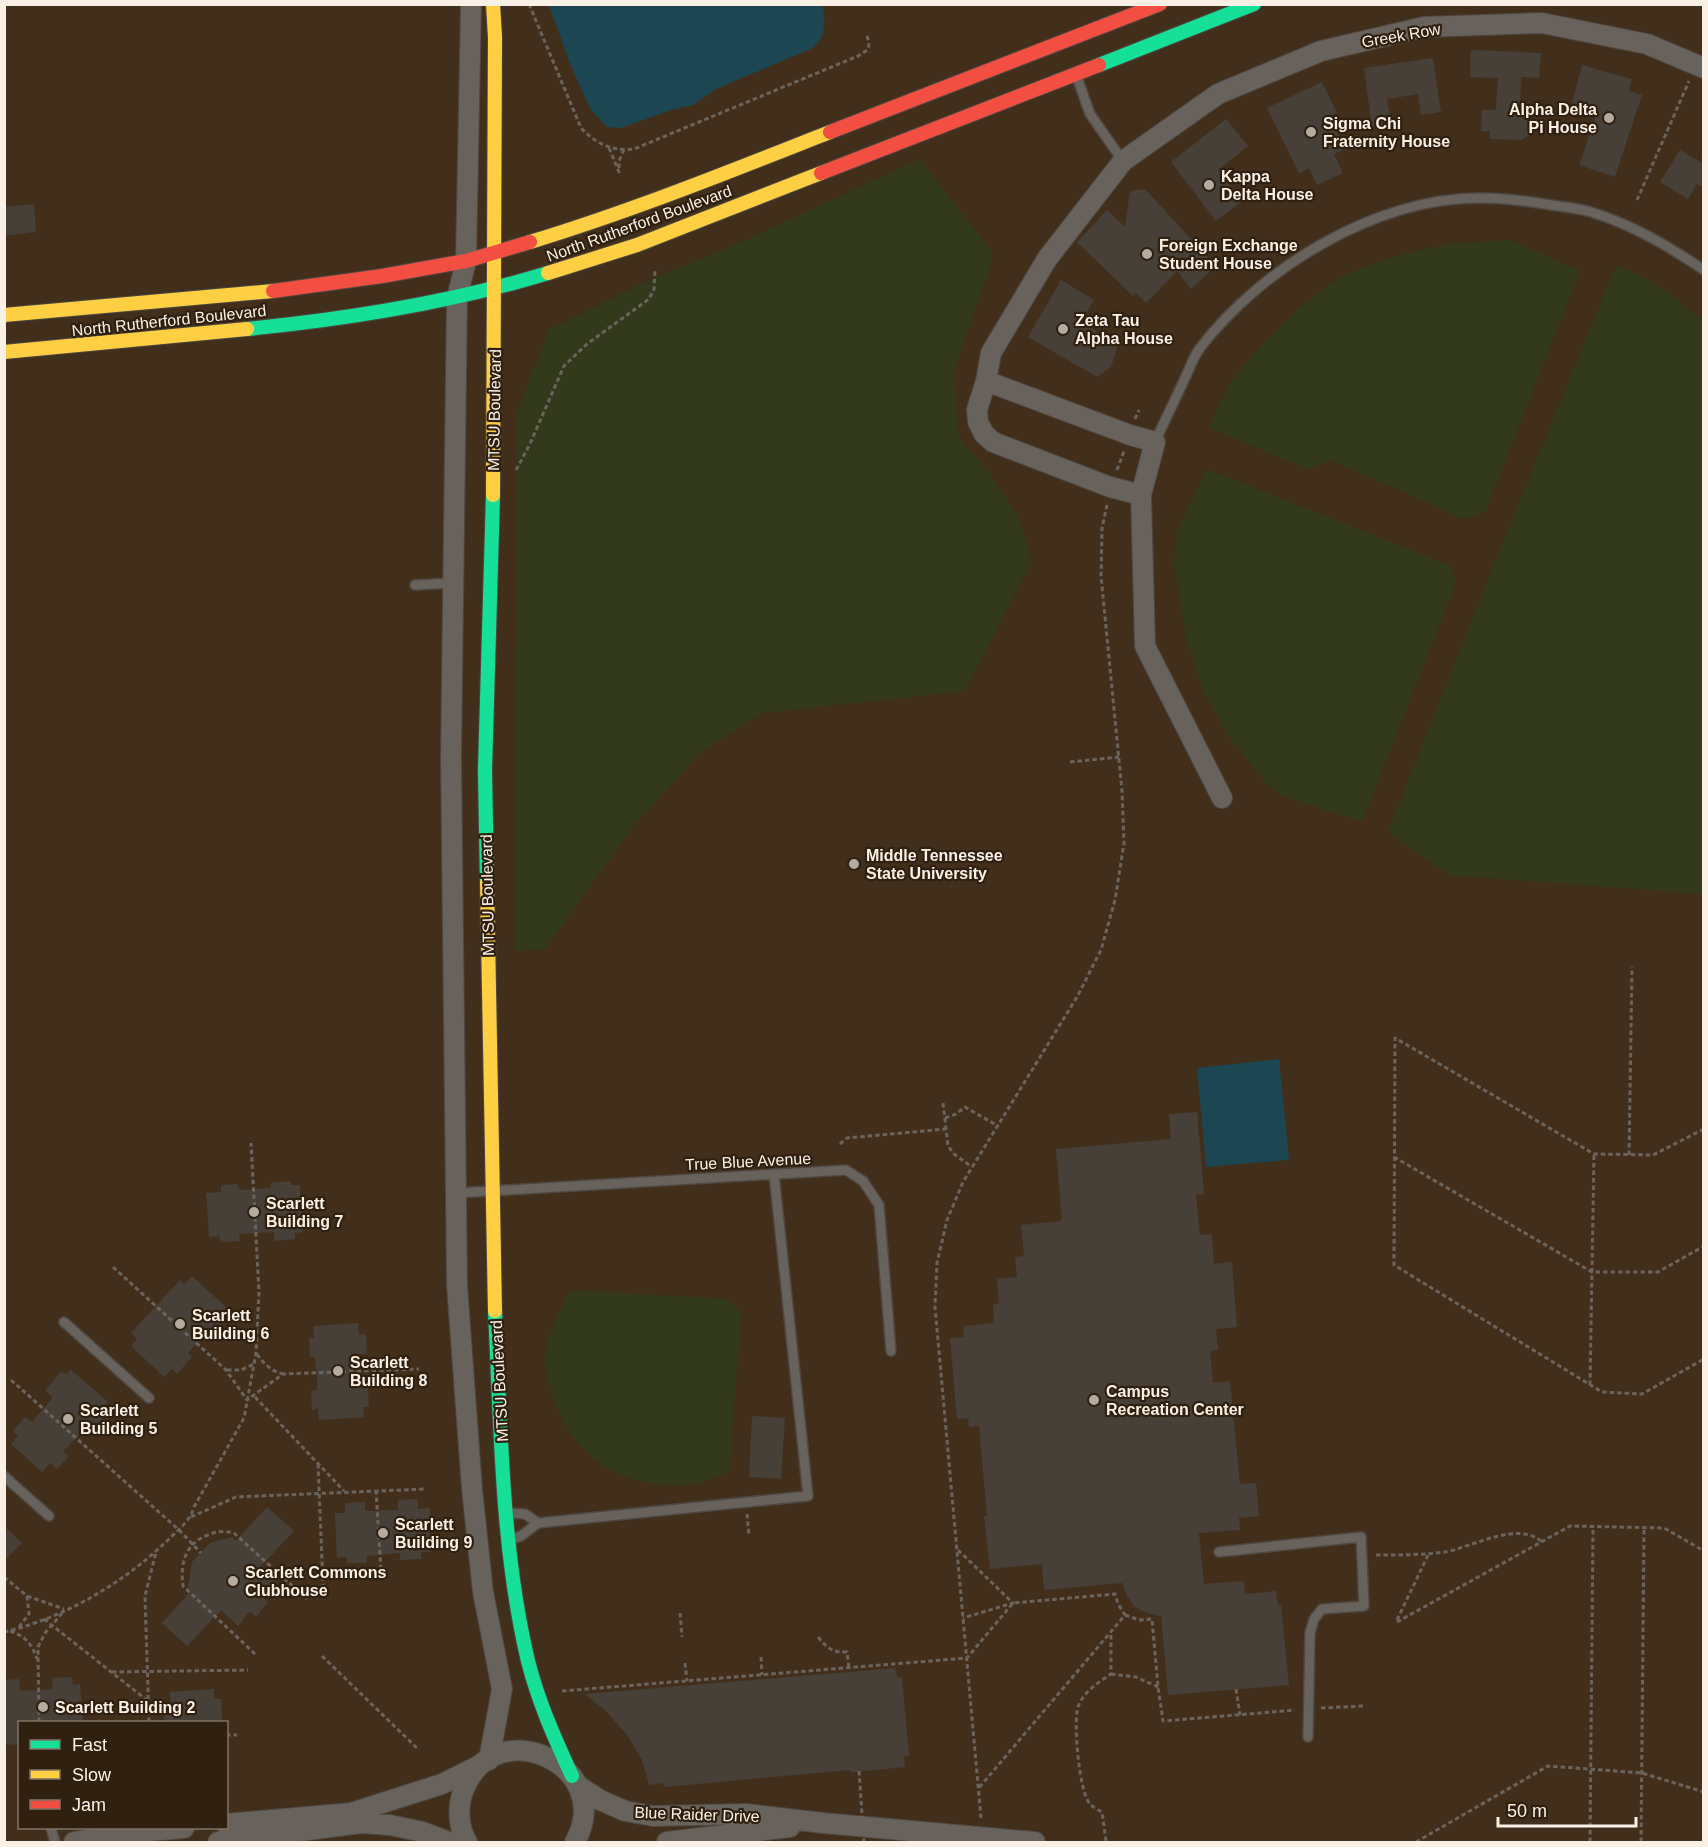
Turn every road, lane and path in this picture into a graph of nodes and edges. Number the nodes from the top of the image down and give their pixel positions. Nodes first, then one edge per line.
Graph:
1 (471, 4) edge
2 (493, 4) edge
3 (530, 4) edge
4 (1160, 4) edge
5 (1254, 4) edge
6 (867, 34) dead end
7 (1698, 70) edge
8 (1076, 74) junction
9 (608, 147) junction
10 (624, 150) junction
11 (1123, 161) junction
12 (1636, 200) dead end
13 (495, 252) junction
14 (466, 261) junction
15 (655, 270) dead end
16 (1704, 270) edge
17 (495, 289) junction
18 (457, 298) junction
19 (4, 315) edge
20 (4, 352) edge
21 (986, 381) junction
22 (1139, 410) dead end
23 (1130, 435) junction
24 (1155, 442) junction
25 (511, 477) dead end
26 (1110, 487) junction
27 (1141, 495) junction
28 (454, 583) junction
29 (416, 585) dead end
30 (1119, 757) junction
31 (1070, 762) dead end
32 (1222, 798) dead end
33 (1632, 967) dead end
34 (943, 1103) dead end
35 (945, 1118) junction
36 (998, 1126) junction
37 (946, 1129) junction
38 (1704, 1129) edge
39 (251, 1143) dead end
40 (840, 1144) dead end
41 (1594, 1154) junction
42 (1629, 1155) junction
43 (1394, 1157) junction
44 (972, 1167) junction
45 (774, 1174) junction
46 (492, 1191) junction
47 (457, 1194) junction
48 (1704, 1246) edge
49 (113, 1268) dead end
50 (1592, 1272) junction
51 (64, 1322) dead end
52 (891, 1351) dead end
53 (256, 1353) junction
54 (1704, 1359) edge
55 (254, 1364) junction
56 (419, 1369) dead end
57 (226, 1370) junction
58 (283, 1374) junction
59 (11, 1380) dead end
60 (1590, 1385) junction
61 (255, 1397) junction
62 (149, 1398) dead end
63 (248, 1400) junction
64 (318, 1462) junction
65 (4, 1476) edge
66 (425, 1489) dead end
67 (376, 1490) junction
68 (344, 1491) junction
69 (318, 1492) junction
70 (746, 1502) junction
71 (506, 1513) junction
72 (49, 1516) dead end
73 (191, 1517) junction
74 (538, 1522) junction
75 (1593, 1527) junction
76 (1644, 1528) junction
77 (178, 1530) junction
78 (749, 1536) dead end
79 (509, 1539) junction
80 (1542, 1542) junction
81 (192, 1544) junction
82 (957, 1549) junction
83 (1704, 1551) edge
84 (156, 1552) junction
85 (1219, 1552) dead end
86 (201, 1553) dead end
87 (1429, 1553) junction
88 (1376, 1555) dead end
89 (381, 1571) dead end
90 (4, 1577) edge
91 (323, 1585) dead end
92 (27, 1596) junction
93 (307, 1599) dead end
94 (1013, 1603) junction
95 (66, 1610) junction
96 (680, 1613) dead end
97 (1125, 1615) junction
98 (963, 1618) junction
99 (44, 1619) junction
100 (52, 1625) junction
101 (18, 1628) junction
102 (7, 1631) edge
103 (1111, 1632) junction
104 (682, 1637) dead end
105 (818, 1637) dead end
106 (255, 1654) dead end
107 (322, 1656) dead end
108 (761, 1657) dead end
109 (967, 1658) junction
110 (37, 1661) junction
111 (685, 1663) dead end
112 (849, 1668) junction
113 (146, 1670) junction
114 (248, 1670) dead end
115 (112, 1672) junction
116 (1111, 1674) junction
117 (762, 1675) junction
118 (687, 1681) junction
119 (1158, 1687) junction
120 (1236, 1689) dead end
121 (556, 1692) dead end
122 (148, 1701) junction
123 (1365, 1706) dead end
124 (1316, 1708) dead end
125 (1301, 1710) dead end
126 (1240, 1715) junction
127 (39, 1721) edge
128 (149, 1721) edge
129 (237, 1735) dead end
130 (228, 1736) edge
131 (1308, 1737) dead end
132 (419, 1750) dead end
133 (484, 1763) junction
134 (1590, 1769) junction
135 (859, 1772) dead end
136 (1642, 1773) junction
137 (575, 1781) junction
138 (978, 1789) junction
139 (1704, 1792) edge
140 (823, 1823) junction
141 (228, 1824) edge
142 (981, 1824) dead end
143 (165, 1829) edge
144 (913, 1837) edge
145 (707, 1840) edge
146 (1106, 1841) edge
147 (74, 1842) edge
148 (218, 1842) edge
149 (448, 1842) edge
150 (467, 1842) edge
151 (575, 1842) edge
152 (667, 1842) edge
153 (864, 1842) edge
154 (1035, 1842) edge
155 (1416, 1842) edge
156 (1590, 1842) edge
157 (1641, 1842) edge

1 - 14 street, MTSU Boulevard
2 - 13 main road, MTSU Boulevard
3 - 9 path
4 - 13 main road, North Rutherford Boulevard
5 - 8 main road, North Rutherford Boulevard
6 - 10 path
7 - 11 street, Greek Row
7 - 12 path
8 - 11 lane
8 - 17 main road, North Rutherford Boulevard
9 - 10 path
9 - 10 path
11 - 21 street, Greek Row
13 - 14 main road, North Rutherford Boulevard
13 - 17 main road, MTSU Boulevard
14 - 18 street, MTSU Boulevard
14 - 19 main road, North Rutherford Boulevard
15 - 25 path
16 - 24 lane
17 - 18 main road, North Rutherford Boulevard
17 - 46 main road, MTSU Boulevard
18 - 20 main road, North Rutherford Boulevard
18 - 28 street, MTSU Boulevard
21 - 23 street
21 - 26 street
22 - 23 path
23 - 24 street
23 - 26 path
24 - 27 street
26 - 27 street
26 - 30 path
27 - 32 street
28 - 29 lane
28 - 47 street, MTSU Boulevard
30 - 31 path
30 - 36 path
33 - 42 path
34 - 35 path
35 - 36 path
35 - 37 path
36 - 44 path
37 - 40 path
37 - 44 path
38 - 42 path
39 - 53 path
41 - 42 path
41 - 43 path
41 - 50 path
43 - 50 path
43 - 60 path
44 - 82 path
45 - 46 lane, True Blue Avenue
45 - 52 lane, True Blue Avenue
45 - 70 lane
46 - 47 lane, True Blue Avenue
46 - 71 main road, MTSU Boulevard
47 - 133 street, MTSU Boulevard
48 - 50 path
49 - 57 path
50 - 60 path
51 - 62 lane
53 - 55 path
53 - 58 path
54 - 60 path
55 - 57 path
55 - 63 path
56 - 58 path
57 - 63 path
58 - 61 path
59 - 77 path
61 - 63 path
61 - 64 path
63 - 73 path
64 - 68 path
64 - 69 path
65 - 72 lane
66 - 67 path
67 - 68 path
67 - 89 path
68 - 69 path
69 - 73 path
69 - 91 path
70 - 74 lane
70 - 78 path
71 - 74 lane
71 - 79 main road, MTSU Boulevard
73 - 77 path
74 - 79 lane
75 - 76 path
75 - 80 path
75 - 134 path
76 - 83 path
76 - 136 path
77 - 81 path
77 - 84 path
79 - 137 main road, MTSU Boulevard
80 - 87 path
80 - 87 path
81 - 86 path
81 - 93 path
81 - 106 path
82 - 94 path
82 - 98 path
84 - 95 path
84 - 113 path
85 - 131 lane
87 - 88 path
90 - 92 path
92 - 95 path
92 - 101 path
94 - 97 path
94 - 98 path
94 - 109 path
95 - 99 path
95 - 100 path
96 - 104 path
97 - 103 path
97 - 119 path
98 - 109 path
99 - 100 path
99 - 101 path
100 - 110 path
100 - 115 path
101 - 102 path
102 - 110 path
103 - 116 path
103 - 138 path
105 - 112 path
107 - 132 path
108 - 117 path
109 - 112 path
109 - 138 path
110 - 127 path
111 - 118 path
112 - 117 path
113 - 114 path
113 - 115 path
113 - 122 path
115 - 122 path
116 - 119 path
116 - 146 path
117 - 118 path
118 - 121 path
119 - 126 path
120 - 126 path
122 - 128 path
123 - 124 path
125 - 126 path
129 - 130 path
133 - 137 street, Blue Raider Drive
133 - 141 street
133 - 150 street
134 - 136 path
134 - 155 path
134 - 156 path
135 - 153 path, bridge
136 - 139 path
136 - 157 path
137 - 140 street, Blue Raider Drive
137 - 151 street
138 - 142 path
140 - 144 street, Blue Raider Drive
140 - 145 street, Blue Raider Drive
143 - 147 street
144 - 154 street, Blue Raider Drive
145 - 152 street, Blue Raider Drive
148 - 149 street

